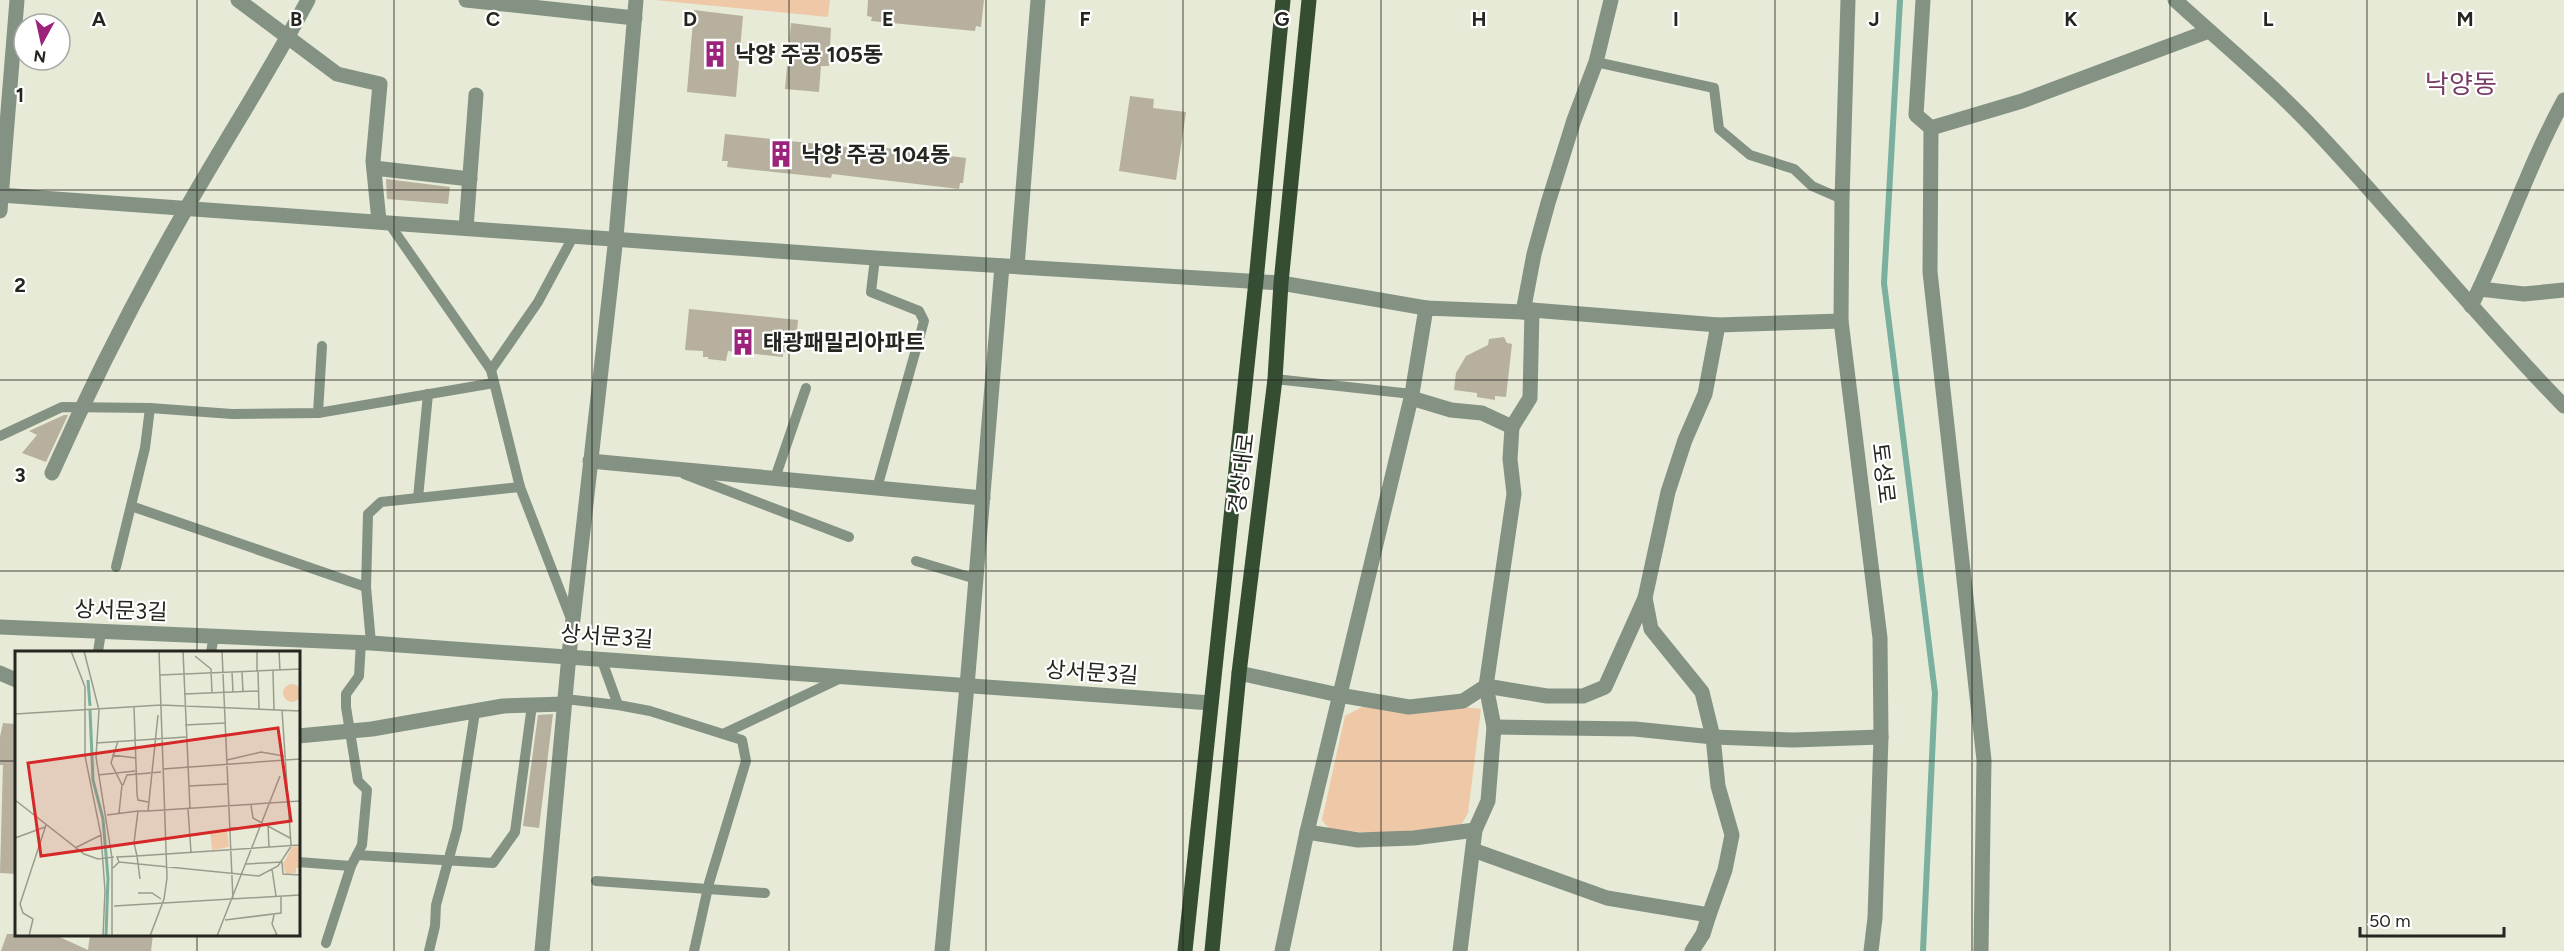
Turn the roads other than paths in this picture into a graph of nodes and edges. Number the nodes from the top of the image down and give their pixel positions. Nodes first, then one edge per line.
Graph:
1 (16, 0) edge
2 (308, 0) edge
3 (466, 0) edge
4 (636, 0) edge
5 (1038, 0) edge
6 (1283, 0) edge
7 (1309, 0) edge
8 (1611, 0) edge
9 (1848, 0) edge
10 (1923, 0) edge
11 (2175, 0) edge
12 (241, 2) edge
13 (635, 18) junction
14 (2209, 31) junction
15 (287, 39) junction
16 (1596, 62) junction
17 (476, 95) dead end
18 (2564, 100) edge
19 (2559, 122) edge
20 (1931, 128) junction
21 (374, 168) junction
22 (470, 179) junction
23 (1, 195) edge
24 (1842, 199) junction
25 (185, 210) junction
26 (0, 211) edge
27 (383, 221) junction
28 (466, 228) junction
29 (574, 236) junction
30 (615, 237) junction
31 (875, 258) junction
32 (1009, 266) junction
33 (1256, 281) junction
34 (1281, 283) junction
35 (2480, 289) junction
36 (2564, 290) edge
37 (2471, 306) junction
38 (1426, 308) junction
39 (1527, 311) junction
40 (1841, 321) junction
41 (1718, 325) junction
42 (322, 346) dead end
43 (491, 370) junction
44 (1275, 379) junction
45 (494, 383) junction
46 (806, 388) dead end
47 (428, 394) junction
48 (1412, 396) junction
49 (2564, 406) edge
50 (81, 407) junction
51 (150, 408) junction
52 (318, 413) junction
53 (1512, 428) junction
54 (0, 436) edge
55 (590, 460) junction
56 (669, 468) junction
57 (52, 473) dead end
58 (775, 478) junction
59 (520, 487) junction
60 (877, 488) junction
61 (418, 498) junction
62 (982, 498) junction
63 (131, 506) junction
64 (849, 537) dead end
65 (916, 561) dead end
66 (116, 567) dead end
67 (976, 579) junction
68 (366, 587) junction
69 (1646, 597) junction
70 (572, 622) junction
71 (0, 627) edge
72 (101, 632) junction
73 (214, 636) junction
74 (366, 643) junction
75 (98, 651) edge
76 (211, 651) edge
77 (568, 655) junction
78 (602, 658) junction
79 (0, 673) edge
80 (1239, 673) junction
81 (844, 676) junction
82 (15, 680) edge
83 (967, 686) junction
84 (1486, 687) junction
85 (1339, 695) junction
86 (564, 701) junction
87 (1210, 703) junction
88 (532, 705) junction
89 (618, 705) junction
90 (475, 711) junction
91 (1494, 728) junction
92 (350, 732) junction
93 (725, 733) junction
94 (300, 736) edge
95 (1881, 736) junction
96 (1713, 737) junction
97 (1475, 830) junction
98 (1306, 832) junction
99 (1473, 850) junction
100 (357, 855) junction
101 (449, 861) junction
102 (300, 862) edge
103 (351, 866) junction
104 (596, 881) dead end
105 (708, 888) junction
106 (765, 893) dead end
107 (1709, 915) junction
108 (326, 943) dead end
109 (429, 951) edge
110 (542, 951) edge
111 (694, 951) edge
112 (942, 951) edge
113 (1185, 951) edge
114 (1212, 951) edge
115 (1282, 951) edge
116 (1460, 951) edge
117 (1692, 951) edge
118 (1871, 951) edge
119 (1981, 951) edge

1 - 23 street
2 - 15 street
3 - 13 street
4 - 13 street
5 - 32 street
6 - 33 main road, 경상대로
7 - 34 main road, 경상대로
8 - 16 street
9 - 24 street, 토성로
10 - 20 street
11 - 14 street
12 - 15 street
13 - 30 street
14 - 20 street
14 - 37 street
15 - 21 street
15 - 25 street
16 - 24 lane
16 - 39 street
17 - 22 street
18 - 19 street
19 - 35 street
20 - 119 street
21 - 22 street
21 - 27 street
22 - 28 street
23 - 25 street
23 - 26 street
24 - 40 street, 토성로
25 - 27 street
25 - 50 street
27 - 28 street
27 - 43 lane
28 - 29 street
29 - 30 street
29 - 43 lane
30 - 31 street
30 - 55 street
31 - 32 street
31 - 60 lane
32 - 33 street
32 - 62 street
33 - 34 street
33 - 87 main road, 경상대로
34 - 38 street
34 - 44 main road, 경상대로
35 - 36 street
35 - 37 street
37 - 49 street
38 - 39 street
38 - 48 street
39 - 41 street
39 - 53 street
40 - 41 street
40 - 95 street, 토성로
41 - 69 street
42 - 52 lane
43 - 45 lane
44 - 48 lane
44 - 80 main road, 경상대로
45 - 47 lane
45 - 59 lane
46 - 58 lane
47 - 52 lane
47 - 61 lane
48 - 53 street
48 - 85 street
50 - 51 lane
50 - 54 lane
50 - 57 street
51 - 52 lane
51 - 63 lane
53 - 84 street
55 - 56 street
55 - 70 street
56 - 58 street
56 - 64 lane
58 - 60 street
59 - 61 lane
59 - 70 lane
60 - 62 street
61 - 68 lane
62 - 67 street
63 - 66 lane
63 - 68 lane
65 - 67 lane
67 - 83 street
68 - 74 lane
69 - 84 street
69 - 96 street
70 - 77 street
71 - 72 street, 상서문3길
72 - 73 street, 상서문3길
72 - 75 lane
73 - 74 street, 상서문3길
73 - 76 lane
74 - 77 street, 상서문3길
74 - 92 lane
77 - 78 street, 상서문3길
77 - 86 street
78 - 81 street, 상서문3길
78 - 89 lane
79 - 82 street
80 - 85 street
80 - 114 main road, 경상대로
81 - 83 street, 상서문3길
81 - 93 lane
83 - 87 street, 상서문3길
83 - 112 street
84 - 85 street
84 - 91 street
85 - 98 street
86 - 88 street
86 - 89 lane
86 - 110 street
87 - 113 main road, 경상대로
88 - 90 street
88 - 101 lane
89 - 93 lane
90 - 92 street
90 - 101 lane
91 - 96 street
91 - 97 street
92 - 94 street
92 - 100 lane
93 - 105 lane
95 - 96 street
95 - 118 street, 토성로
96 - 107 street
97 - 98 street
97 - 99 street
98 - 115 street
99 - 107 street
99 - 116 street
100 - 101 lane
100 - 103 lane
101 - 109 lane
102 - 103 lane
103 - 108 lane
104 - 105 lane
105 - 106 lane
105 - 111 lane
107 - 117 street

